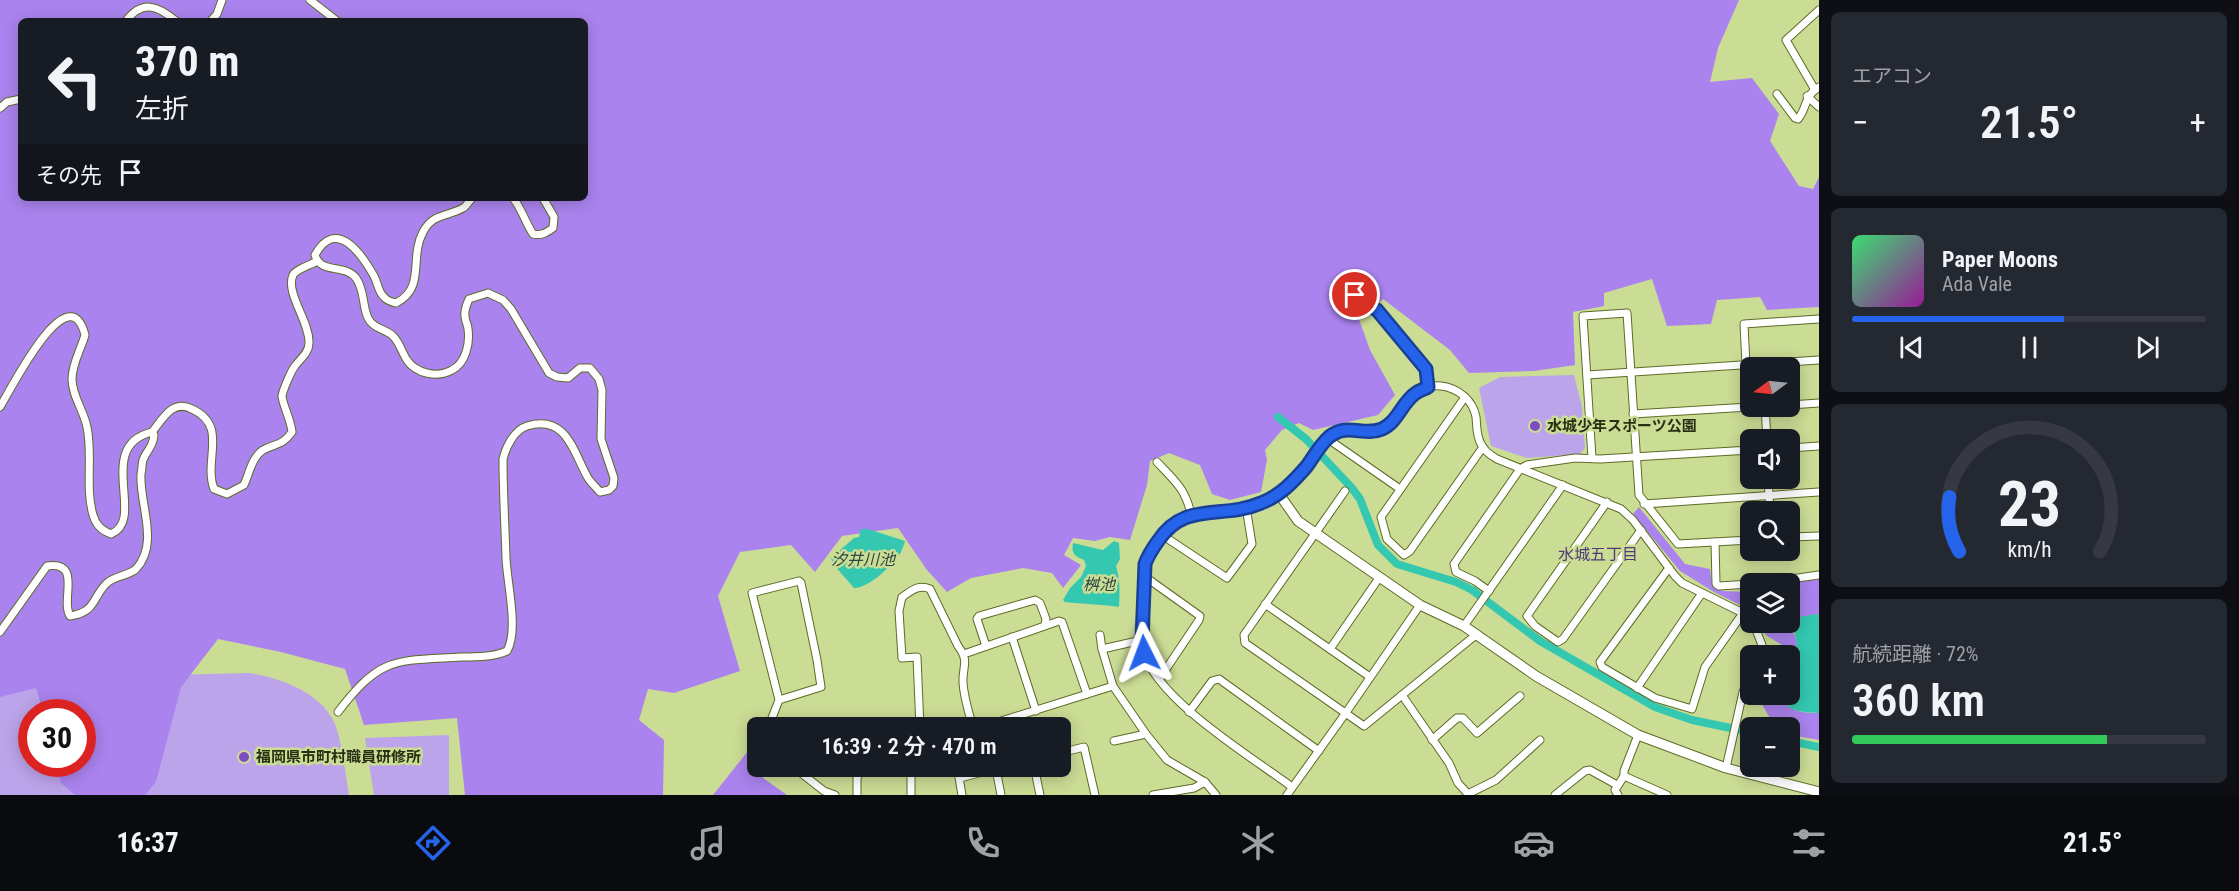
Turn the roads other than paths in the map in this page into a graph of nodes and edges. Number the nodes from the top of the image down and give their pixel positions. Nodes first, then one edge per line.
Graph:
1 (222, 0) edge
2 (310, 0) edge
3 (1818, 14) edge
4 (128, 18) edge
5 (172, 18) edge
6 (214, 18) edge
7 (332, 18) edge
8 (1817, 89) edge
9 (1777, 94) dead end
10 (1807, 96) junction
11 (18, 100) edge
12 (1819, 106) edge
13 (0, 108) edge
14 (469, 201) edge
15 (515, 201) edge
16 (545, 201) edge
17 (317, 261) junction
18 (1355, 295) dead end
19 (1819, 319) edge
20 (1746, 357) edge
21 (1819, 360) edge
22 (1800, 362) edge
23 (1740, 365) edge
24 (1630, 372) junction
25 (1587, 375) junction
26 (1428, 387) junction
27 (1465, 397) junction
28 (1819, 403) edge
29 (1800, 404) edge
30 (0, 407) edge
31 (1740, 408) edge
32 (1633, 414) junction
33 (152, 432) junction
34 (1328, 439) junction
35 (1819, 446) edge
36 (1483, 447) junction
37 (1800, 447) edge
38 (1740, 451) edge
39 (1636, 457) junction
40 (1592, 458) junction
41 (1157, 462) dead end
42 (1520, 469) junction
43 (1563, 485) junction
44 (1400, 489) junction
45 (1769, 489) edge
46 (1345, 491) dead end
47 (1819, 492) edge
48 (1279, 494) junction
49 (1769, 495) junction
50 (1769, 501) edge
51 (1607, 502) junction
52 (1644, 504) junction
53 (1246, 507) junction
54 (1191, 515) junction
55 (1641, 530) junction
56 (1314, 533) junction
57 (1162, 535) junction
58 (1819, 536) edge
59 (1800, 537) edge
60 (1740, 541) edge
61 (1715, 542) junction
62 (1669, 568) junction
63 (1819, 575) edge
64 (1144, 576) junction
65 (1379, 578) junction
66 (1800, 578) edge
67 (1740, 585) edge
68 (1489, 591) junction
69 (1702, 593) junction
70 (1265, 604) junction
71 (1420, 605) junction
72 (1740, 612) edge
73 (1740, 617) edge
74 (1045, 625) junction
75 (1464, 626) junction
76 (0, 632) edge
77 (1477, 634) junction
78 (1100, 635) dead end
79 (1012, 637) junction
80 (1142, 640) junction
81 (986, 646) junction
82 (1102, 649) junction
83 (1330, 650) junction
84 (964, 654) junction
85 (1371, 677) junction
86 (1160, 678) junction
87 (1113, 686) junction
88 (1637, 688) junction
89 (1087, 694) junction
90 (1402, 695) junction
91 (1520, 696) dead end
92 (779, 700) junction
93 (1740, 705) edge
94 (1036, 711) junction
95 (338, 712) dead end
96 (1189, 712) junction
97 (1345, 714) junction
98 (772, 717) edge
99 (920, 717) edge
100 (971, 717) edge
101 (1016, 717) edge
102 (1146, 734) junction
103 (1638, 735) junction
104 (1432, 740) junction
105 (1540, 740) dead end
106 (1114, 741) dead end
107 (1071, 750) edge
108 (1319, 751) junction
109 (1726, 768) junction
110 (1624, 776) junction
111 (806, 777) edge
112 (858, 777) edge
113 (912, 777) edge
114 (964, 777) edge
115 (998, 777) edge
116 (1036, 777) edge
117 (960, 778) joint
118 (1204, 782) junction
119 (1617, 785) junction
120 (1292, 787) junction
121 (1816, 792) edge
122 (1471, 794) edge
123 (835, 795) edge
124 (857, 795) edge
125 (911, 795) edge
126 (962, 795) edge
127 (1001, 795) edge
128 (1040, 795) edge
129 (1095, 795) edge
130 (1153, 795) edge
131 (1216, 795) edge
132 (1287, 795) edge
133 (1555, 795) edge
134 (1618, 795) edge
135 (1667, 795) edge

1 - 6 street
2 - 7 street
3 - 8 street
4 - 5 street
8 - 10 street
9 - 10 street
10 - 12 street
11 - 13 street
14 - 17 street
15 - 16 street
17 - 33 street
17 - 95 street
18 - 26 street
19 - 20 street
21 - 22 street
23 - 24 street
24 - 25 street
24 - 25 street
24 - 32 street
25 - 40 street
26 - 27 street
26 - 34 street
27 - 36 street
27 - 44 street
28 - 29 street
30 - 33 street
31 - 32 street
32 - 39 street
33 - 76 street
34 - 44 street
34 - 48 street
35 - 37 street
36 - 42 street
36 - 44 street
38 - 39 street
39 - 40 street
39 - 52 street
40 - 42 street
41 - 54 street
42 - 43 street
42 - 68 street
43 - 51 street
43 - 68 street
45 - 49 street
46 - 56 street
47 - 49 street
48 - 53 street
48 - 56 street
49 - 50 street
49 - 52 street
51 - 55 street
51 - 55 street
52 - 61 street
53 - 54 street
53 - 57 street
54 - 57 street
55 - 62 street
56 - 65 street
56 - 70 street
57 - 64 street
58 - 59 street
60 - 61 street
61 - 67 street
62 - 69 street
62 - 88 street
63 - 66 street
64 - 80 street
64 - 86 street
65 - 71 street
65 - 83 street
68 - 75 street
69 - 72 street
69 - 88 street
70 - 83 street
70 - 97 street
71 - 75 street
71 - 85 street
73 - 88 street
74 - 79 street
74 - 81 street
74 - 89 street
75 - 77 street
77 - 90 street
77 - 103 street
78 - 82 street
79 - 81 street
79 - 94 street
80 - 82 street
80 - 86 street
81 - 84 street
82 - 87 street
83 - 85 street
84 - 99 street
84 - 100 street
85 - 97 street
86 - 96 street
87 - 89 street
87 - 102 street
89 - 94 street
90 - 97 street
90 - 104 street
91 - 104 street
92 - 92 street
92 - 98 street
93 - 109 street
94 - 101 street
96 - 108 street
96 - 120 street
97 - 108 street
102 - 106 street
102 - 118 street
103 - 109 street
103 - 110 street
104 - 122 street
105 - 122 street
107 - 129 street
108 - 120 street
109 - 121 street
110 - 119 street
110 - 135 street
111 - 123 street
112 - 124 street
113 - 125 street
114 - 117 street
115 - 127 street
116 - 128 street
117 - 126 street
118 - 130 street
118 - 131 street
119 - 133 street
119 - 134 street
120 - 132 street

